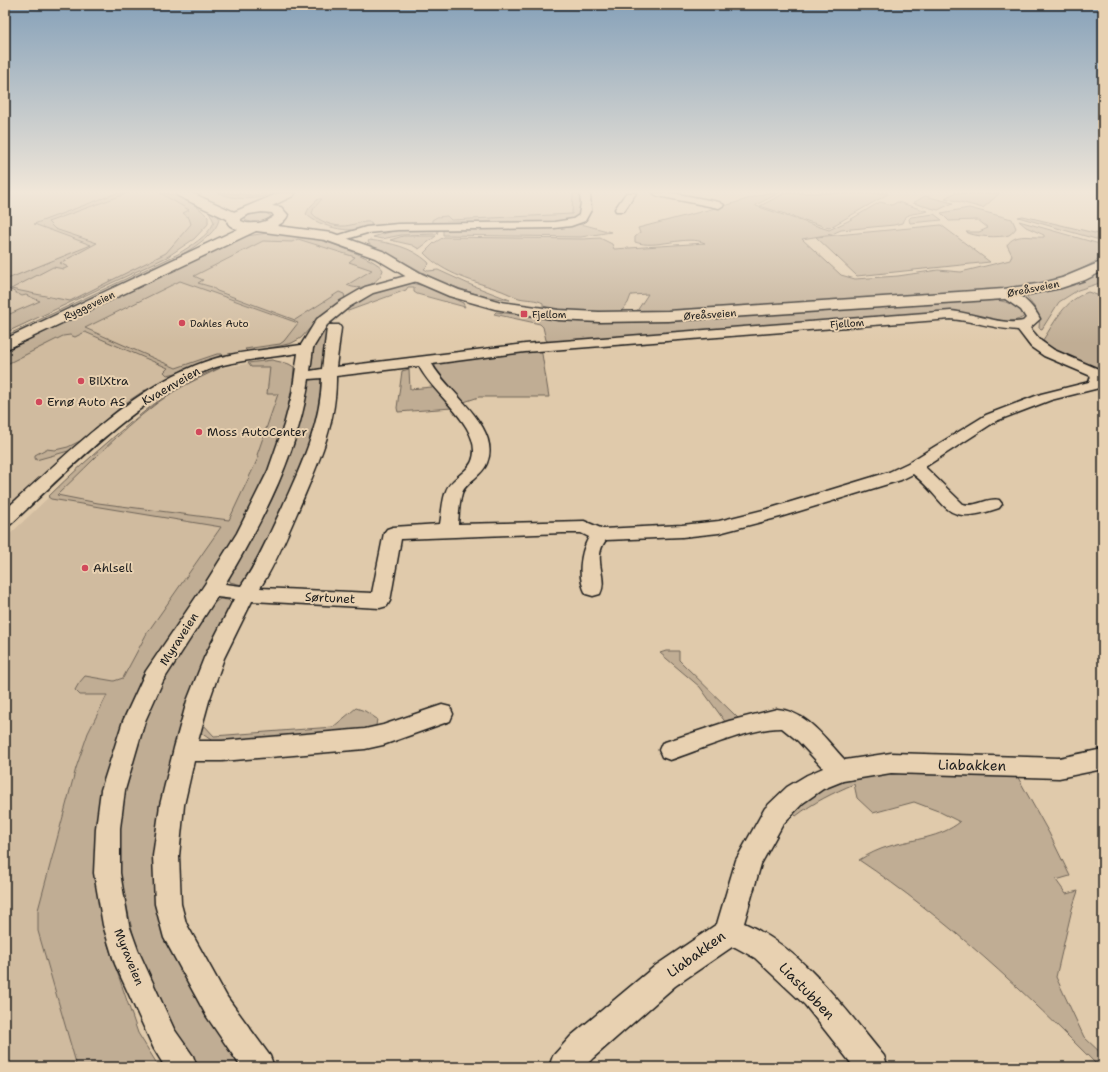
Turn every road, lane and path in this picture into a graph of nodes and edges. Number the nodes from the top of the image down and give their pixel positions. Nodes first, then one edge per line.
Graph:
1 (204, 243) edge
2 (220, 243) edge
3 (348, 243) edge
4 (174, 265) junction
5 (1103, 265) edge
6 (401, 267) junction
7 (417, 277) junction
8 (369, 290) junction
9 (1004, 294) junction
10 (1022, 326) junction
11 (334, 328) dead end
12 (5, 345) edge
13 (306, 348) junction
14 (423, 361) junction
15 (330, 374) junction
16 (301, 376) junction
17 (1101, 378) edge
18 (914, 467) junction
19 (994, 504) dead end
20 (5, 520) edge
21 (448, 530) junction
22 (601, 535) junction
23 (212, 589) junction
24 (593, 589) dead end
25 (246, 594) junction
26 (442, 714) dead end
27 (184, 748) junction
28 (670, 750) dead end
29 (1103, 759) edge
30 (841, 771) junction
31 (728, 933) junction
32 (182, 1067) edge
33 (258, 1067) edge
34 (564, 1067) edge
35 (873, 1067) edge

1 - 4 street, Ryggeveien
2 - 4 street, Ryggeveien
3 - 6 street, Øreåsveien
4 - 12 street, Ryggeveien
5 - 9 street, Øreåsveien
6 - 7 street, Øreåsveien
6 - 8 street
7 - 8 street, Myraveien
7 - 9 street, Øreåsveien
8 - 13 street, Myraveien
9 - 10 street
10 - 14 street, Fjellom
10 - 17 street
11 - 15 street
13 - 16 street, Myraveien
13 - 20 street, Kvaenveien
14 - 15 street
14 - 21 street
15 - 16 street
15 - 25 street
16 - 23 street, Myraveien
17 - 18 street
18 - 19 street
18 - 22 street
21 - 22 street
21 - 25 street, Sørtunet
22 - 24 street
23 - 25 street, Sørtunet
23 - 32 street, Myraveien
25 - 27 street
26 - 27 street
27 - 33 street
28 - 30 street
29 - 30 street, Liabakken
30 - 31 street, Liabakken
31 - 34 street, Liabakken
31 - 35 street, Liastubben

